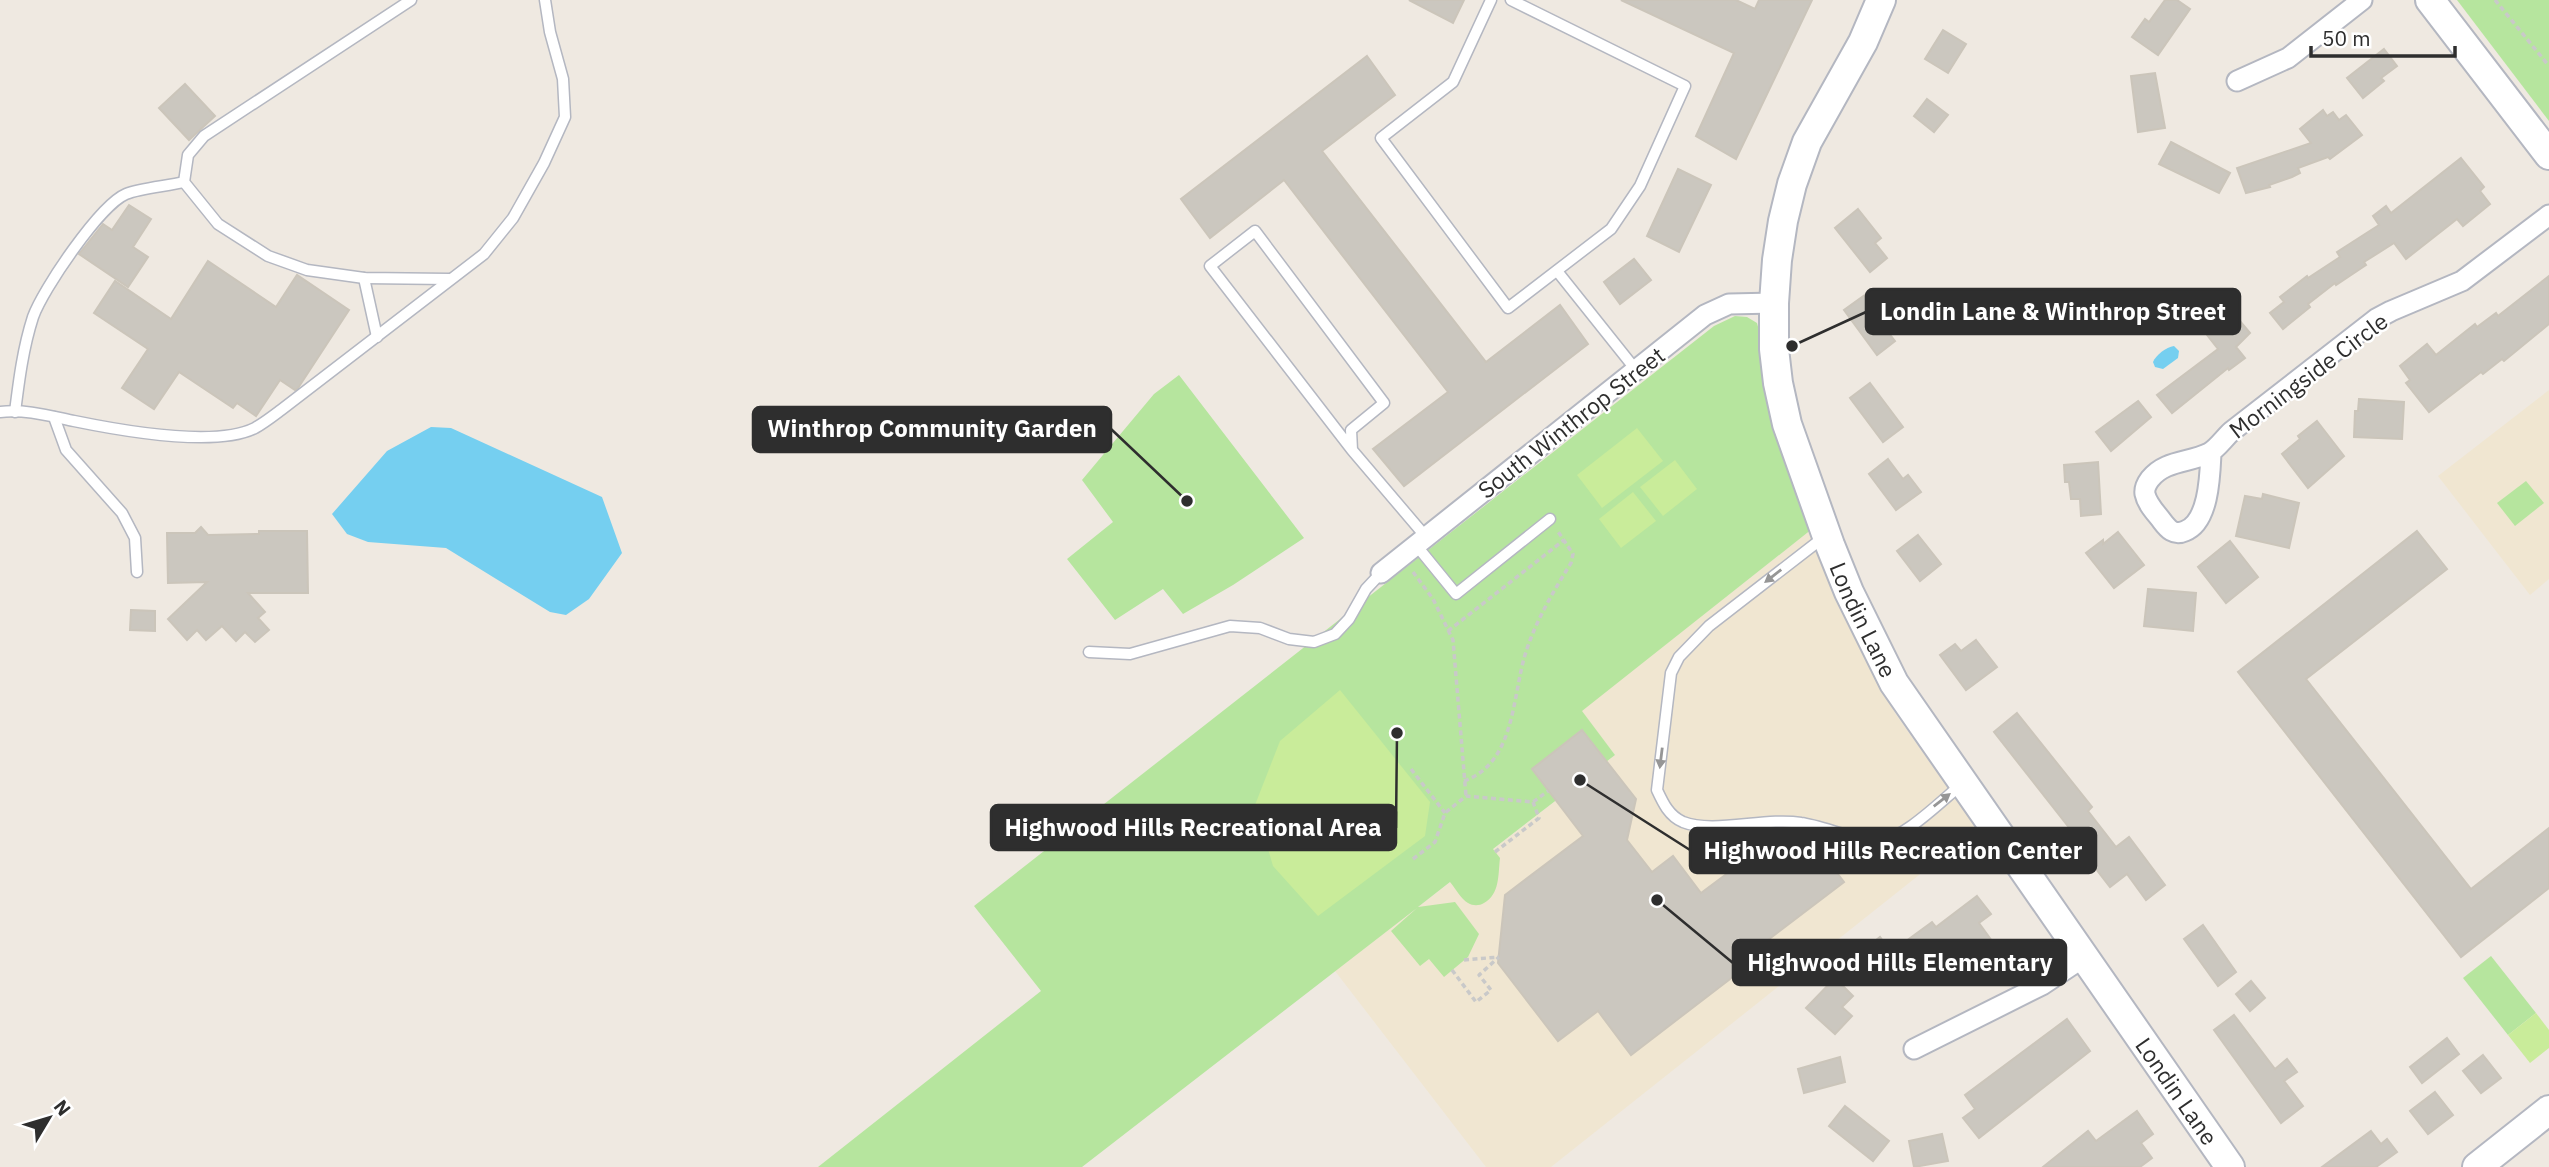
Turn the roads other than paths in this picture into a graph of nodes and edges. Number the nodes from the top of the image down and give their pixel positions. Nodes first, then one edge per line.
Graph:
1 (411, 0) edge
2 (545, 0) edge
3 (1491, 0) edge
4 (1511, 0) edge
5 (1881, 0) edge
6 (2362, 0) edge
7 (2430, 0) edge
8 (2237, 81) dead end
9 (2549, 155) edge
10 (184, 182) junction
11 (2549, 215) edge
12 (1558, 271) junction
13 (364, 278) junction
14 (449, 279) junction
15 (1774, 303) junction
16 (377, 337) junction
17 (1636, 370) junction
18 (0, 412) edge
19 (15, 412) junction
20 (54, 417) junction
21 (1352, 450) junction
22 (2211, 453) dead end
23 (1550, 519) road end
24 (1827, 534) junction
25 (1415, 546) junction
26 (136, 572) dead end
27 (1381, 573) joint
28 (1089, 652) dead end
29 (1964, 783) junction
30 (2084, 957) junction
31 (1914, 1049) dead end
32 (2549, 1111) edge
33 (2228, 1166) edge
34 (2477, 1167) edge

1 - 10 lane
2 - 14 lane
3 - 12 lane
4 - 12 lane
5 - 15 street, Londin Lane
6 - 8 street
7 - 9 street
10 - 13 lane
10 - 19 lane
11 - 22 street, Morningside Circle
12 - 17 lane
13 - 14 lane
13 - 16 lane
14 - 16 lane
15 - 17 street, South Winthrop Street
15 - 24 street, Londin Lane
16 - 20 lane
17 - 25 street, South Winthrop Street
18 - 19 lane
19 - 20 lane
20 - 26 lane
21 - 21 lane
21 - 25 lane
23 - 25 lane
24 - 29 street, Londin Lane
24 -> 29 lane
25 - 27 street, South Winthrop Street
27 - 28 lane
29 - 30 street, Londin Lane
30 - 31 street
30 - 33 street, Londin Lane
32 - 34 street

